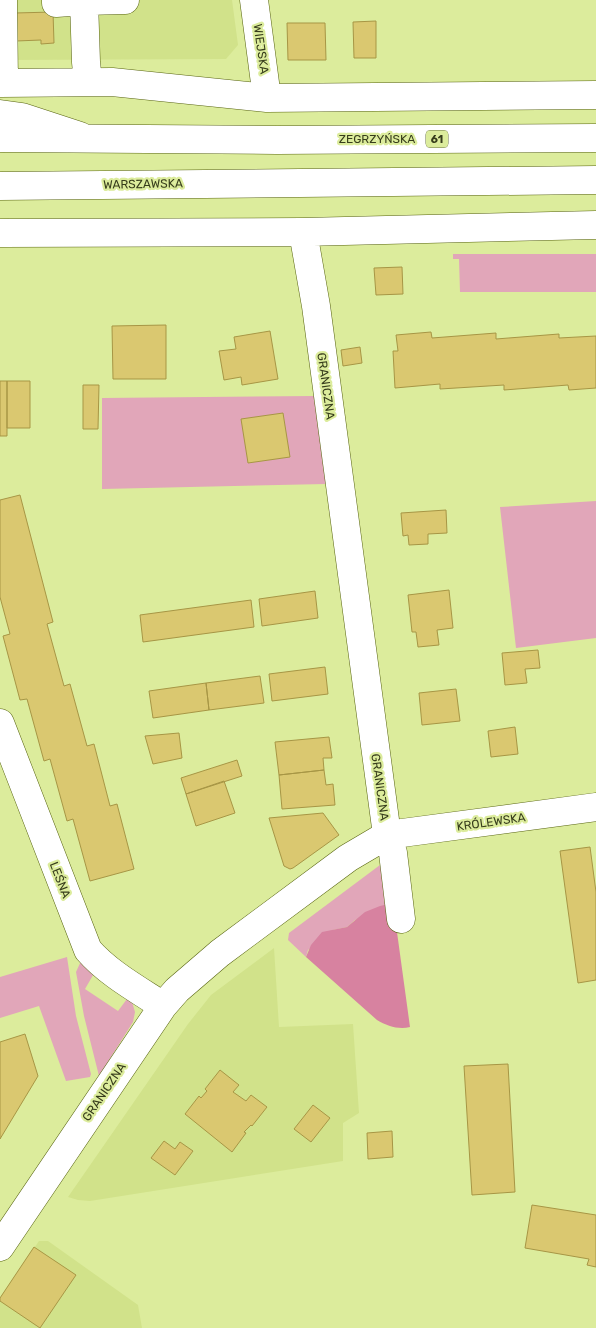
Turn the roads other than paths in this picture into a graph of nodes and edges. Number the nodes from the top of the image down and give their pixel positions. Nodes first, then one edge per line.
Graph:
1 (3, 0) edge
2 (56, 0) edge
3 (125, 0) edge
4 (254, 0) edge
5 (84, 1) edge
6 (88, 82) junction
7 (2, 83) edge
8 (596, 95) edge
9 (268, 98) junction
10 (0, 114) edge
11 (0, 138) edge
12 (596, 138) edge
13 (89, 139) junction
14 (596, 180) edge
15 (0, 186) edge
16 (596, 225) edge
17 (303, 232) junction
18 (0, 233) edge
19 (0, 723) edge
20 (8, 767) edge
21 (596, 807) edge
22 (386, 836) junction
23 (401, 919) dead end
24 (163, 1006) junction
25 (0, 1247) edge

1 - 7 street
2 - 5 street
3 - 5 street
4 - 9 street, WIEJSKA
5 - 6 street
6 - 7 street
6 - 9 street
8 - 9 street
10 - 13 street
11 - 13 street, 61
12 - 13 street, ZEGRZYŃSKA / 61
14 - 15 street, WARSZAWSKA
16 - 17 street
17 - 18 street
17 - 22 street, GRANICZNA
19 - 20 street, LEŚNA
20 - 24 street, LEŚNA
21 - 22 street, KRÓLEWSKA
22 - 23 street
22 - 24 street, GRANICZNA
24 - 25 street, GRANICZNA

